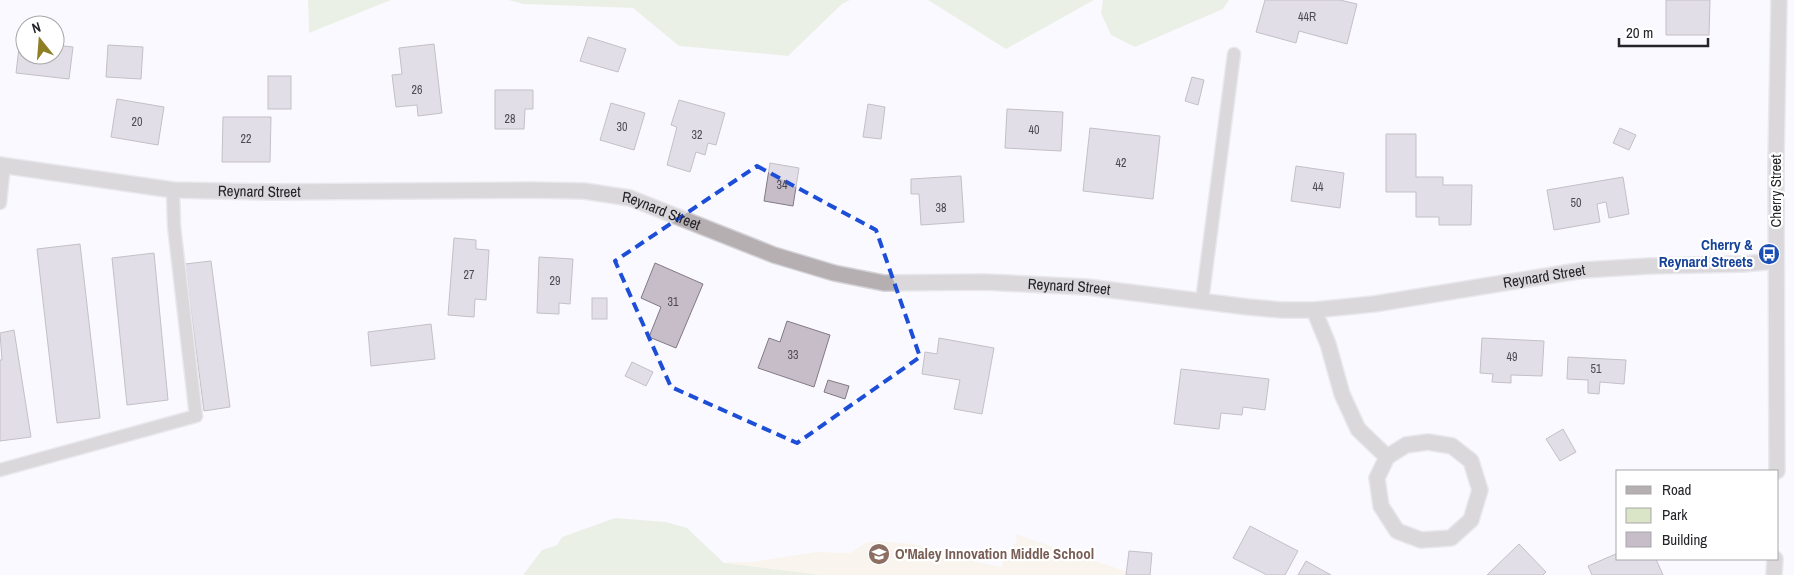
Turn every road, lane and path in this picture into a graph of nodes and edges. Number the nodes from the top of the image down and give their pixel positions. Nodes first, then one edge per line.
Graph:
1 (1779, 0) edge
2 (1234, 54) dead end
3 (2, 165) edge
4 (173, 190) junction
5 (0, 203) edge
6 (1776, 261) junction
7 (1202, 301) junction
8 (1314, 310) junction
9 (1387, 457) junction
10 (0, 470) edge
11 (1777, 470) edge
12 (1775, 560) edge
13 (1774, 575) edge

1 - 6 street, Cherry Street
2 - 7 lane
3 - 4 street, Reynard Street
3 - 5 lane
4 - 7 street, Reynard Street
4 - 10 lane
6 - 8 street, Reynard Street
6 - 11 street, Cherry Street
7 - 8 street, Reynard Street
8 - 9 street
9 - 9 street
12 - 13 street

